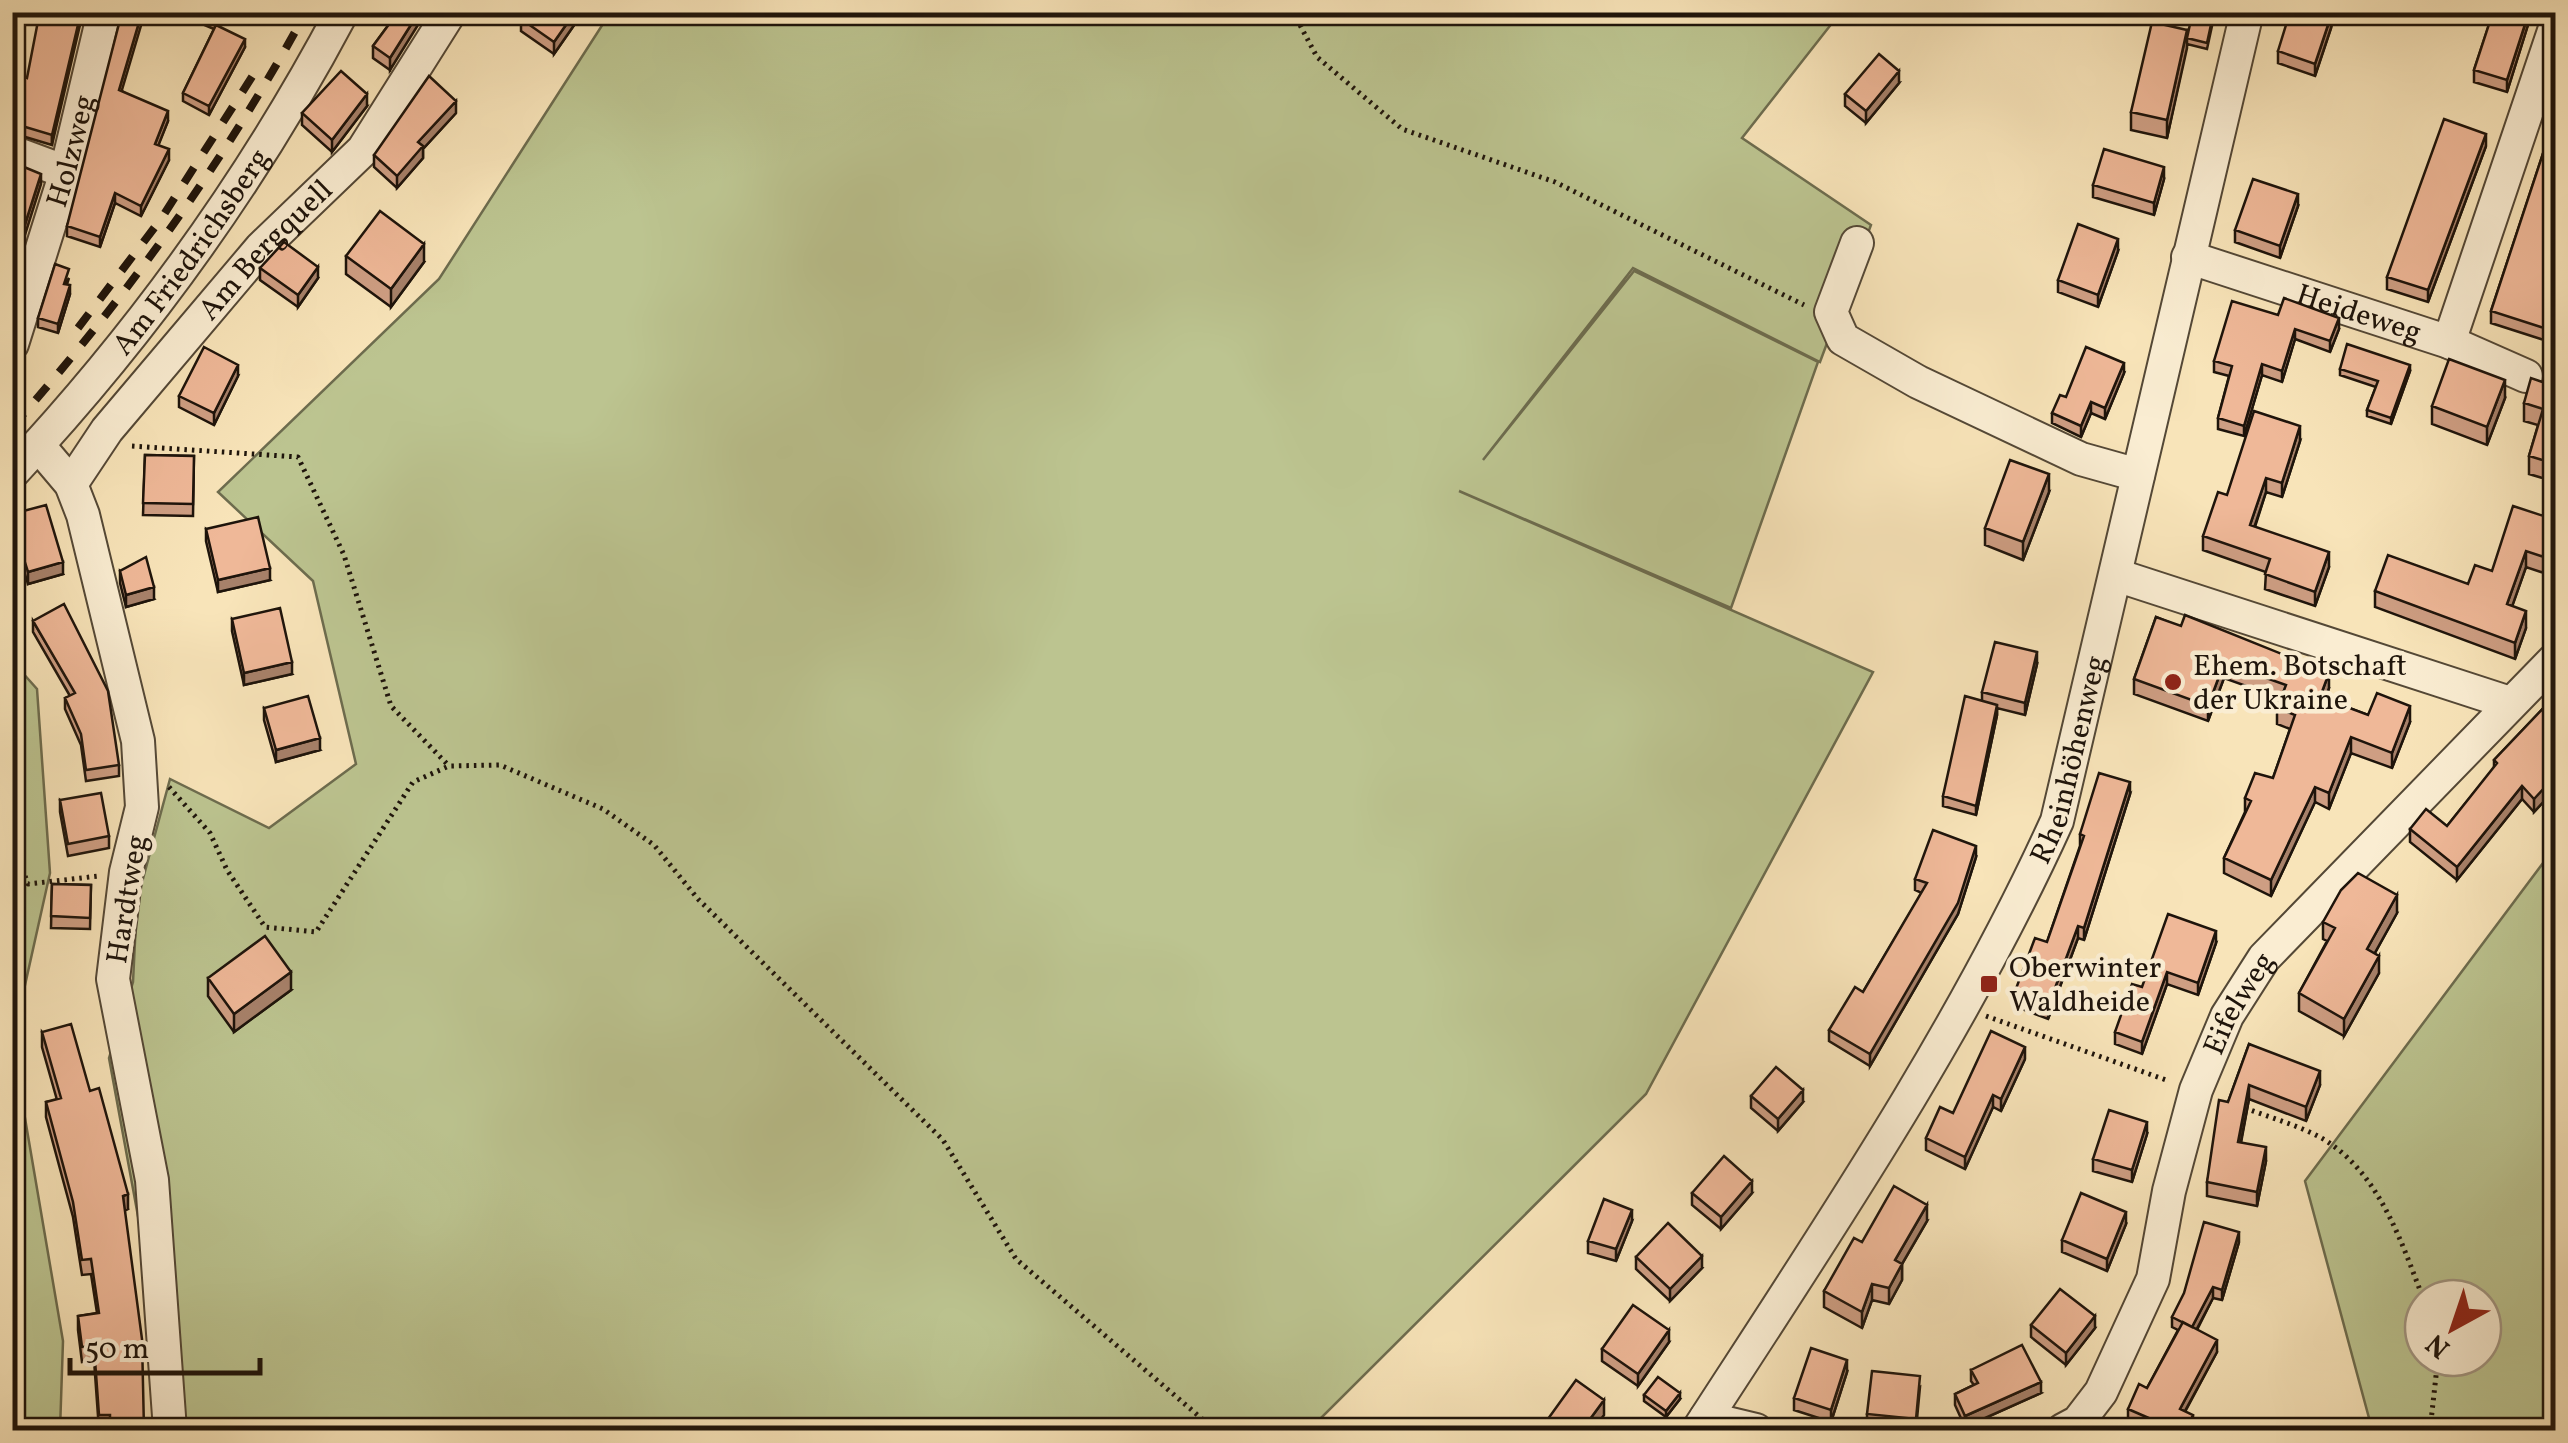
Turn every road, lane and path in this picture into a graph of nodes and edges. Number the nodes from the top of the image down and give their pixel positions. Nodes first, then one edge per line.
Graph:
1 (104, 12) edge
2 (342, 12) edge
3 (450, 12) edge
4 (1293, 12) edge
5 (2247, 12) edge
6 (2556, 25) edge
7 (12, 152) edge
8 (66, 172) junction
9 (1857, 243) dead end
10 (2188, 257) junction
11 (1831, 318) junction
12 (2449, 342) junction
13 (12, 344) edge
14 (2526, 376) dead end
15 (98, 444) junction
16 (38, 445) junction
17 (12, 473) edge
18 (2138, 476) junction
19 (71, 484) junction
20 (2116, 575) junction
21 (2556, 658) edge
22 (2510, 702) junction
23 (138, 741) junction
24 (449, 766) junction
25 (12, 842) edge
26 (126, 872) junction
27 (1964, 1008) junction
28 (2196, 1090) junction
29 (2416, 1278) edge
30 (2436, 1378) edge
31 (1702, 1424) edge
32 (170, 1430) edge
33 (1215, 1430) edge
34 (1756, 1430) edge
35 (2063, 1430) edge
36 (2430, 1430) edge

1 - 8 street, Holzweg
2 - 16 street, Am Friedrichsberg
3 - 15 street, Am Bergquell
4 - 11 path
5 - 10 street, Rheinhöhenweg
6 - 12 street
7 - 8 street
8 - 13 street, Holzweg
9 - 11 street
10 - 12 street, Heideweg
10 - 18 street, Rheinhöhenweg
11 - 18 street
12 - 14 street, Heideweg
15 - 19 street, Am Bergquell
15 - 24 path
16 - 17 street, Am Friedrichsberg
16 - 19 street, Hardtweg
18 - 20 street, Rheinhöhenweg
19 - 23 street, Hardtweg
20 - 22 street
20 - 27 street, Rheinhöhenweg
21 - 22 street, Eifelweg
22 - 28 street, Eifelweg
23 - 24 path
23 - 26 street, Hardtweg
24 - 33 path
25 - 26 path
26 - 32 street, Hardtweg
27 - 28 path
27 - 31 street, Rheinhöhenweg
28 - 29 path
28 - 35 street, Eifelweg
30 - 36 path
31 - 34 street

